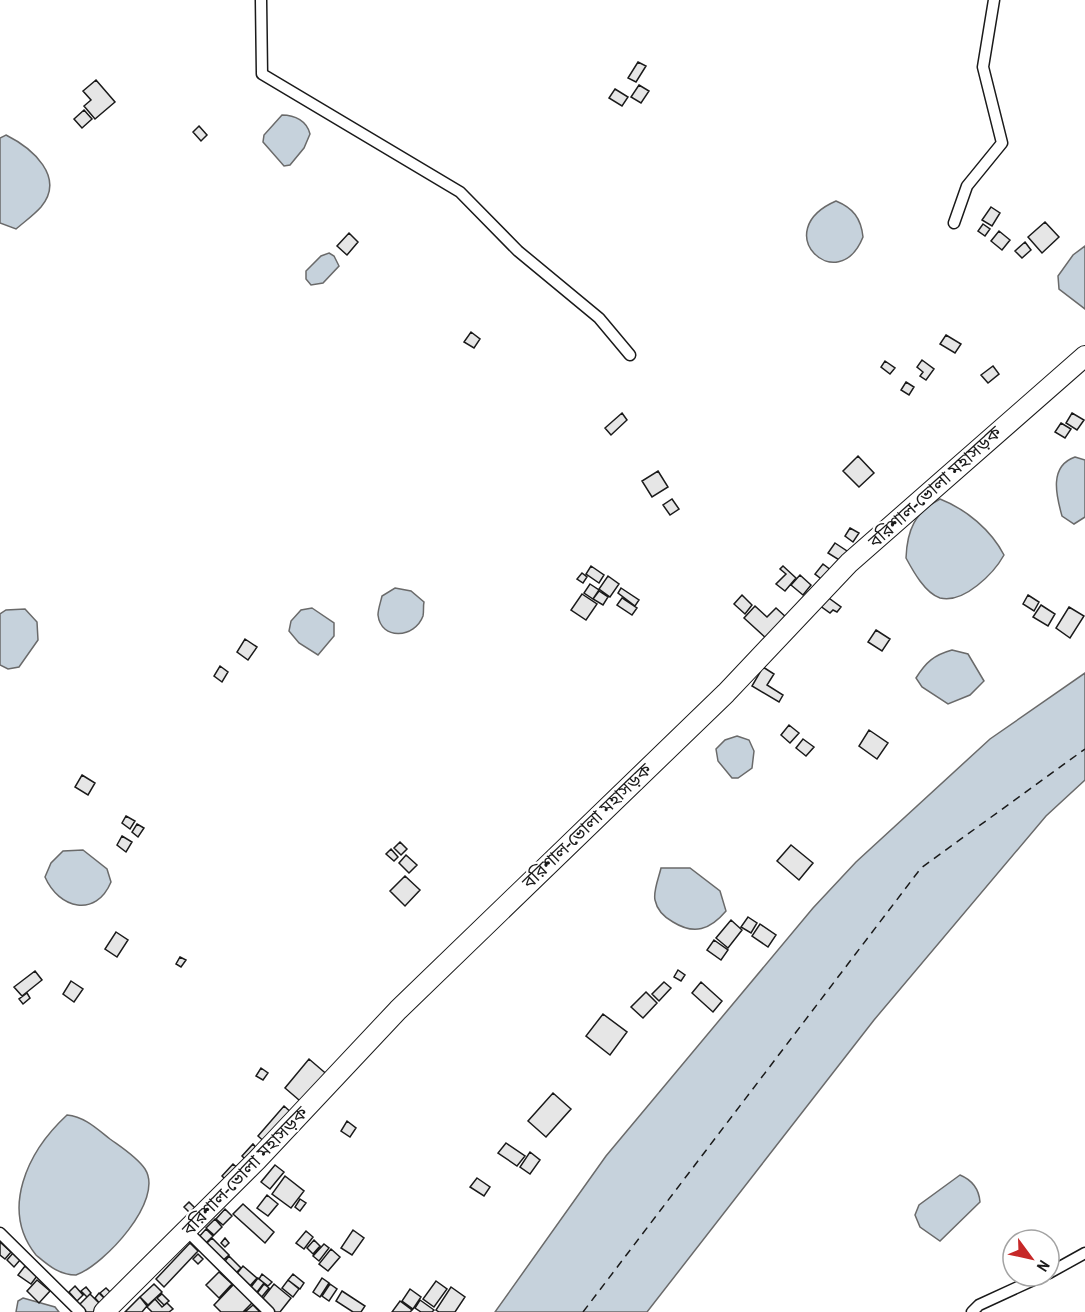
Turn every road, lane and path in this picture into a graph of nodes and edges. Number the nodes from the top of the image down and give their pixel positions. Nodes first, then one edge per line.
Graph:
1 (261, 0) edge
2 (994, 0) edge
3 (954, 223) dead end
4 (630, 355) dead end
5 (1085, 356) edge
6 (187, 1231) junction
7 (0, 1233) edge
8 (1085, 1253) edge
9 (1061, 1266) edge
10 (1016, 1288) edge
11 (80, 1312) edge
12 (104, 1312) edge
13 (269, 1312) edge
14 (972, 1312) edge

1 - 4 street
2 - 3 street
5 - 6 highway, বরিশাল-ভোলা মহাসড়ক
6 - 12 highway, বরিশাল-ভোলা মহাসড়ক
6 - 13 street
7 - 11 street
8 - 9 street
10 - 14 street

